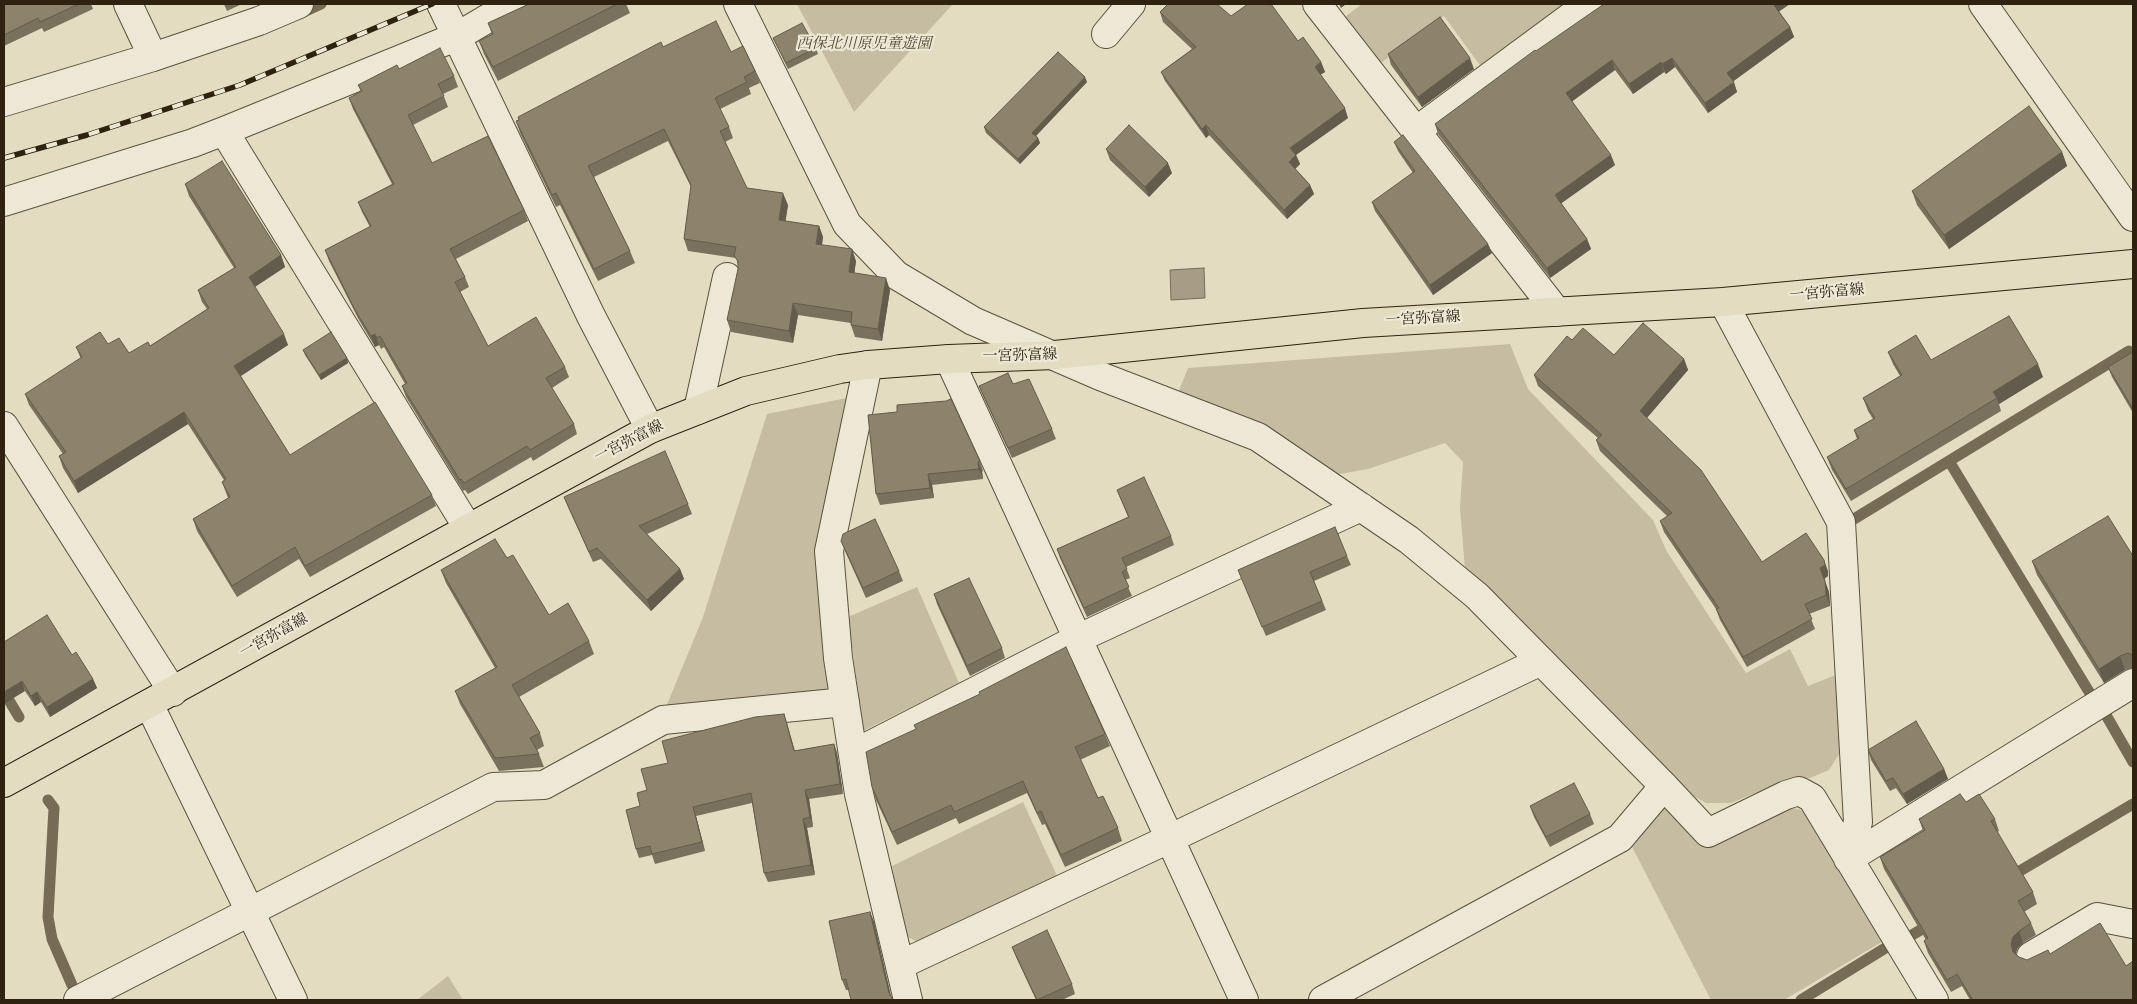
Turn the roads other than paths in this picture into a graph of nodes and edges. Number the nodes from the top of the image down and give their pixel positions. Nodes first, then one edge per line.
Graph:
1 (128, 4) edge
2 (298, 4) edge
3 (441, 4) edge
4 (512, 4) edge
5 (738, 4) edge
6 (1132, 4) edge
7 (1317, 4) edge
8 (1588, 4) edge
9 (1983, 4) edge
10 (1106, 34) dead end
11 (458, 36) junction
12 (153, 57) junction
13 (4, 102) edge
14 (224, 131) junction
15 (1416, 131) junction
16 (4, 202) edge
17 (2133, 218) edge
18 (2133, 264) edge
19 (727, 277) dead end
20 (1723, 302) junction
21 (1557, 312) junction
22 (1055, 355) junction
23 (949, 358) junction
24 (868, 365) junction
25 (698, 410) junction
26 (4, 426) edge
27 (650, 430) junction
28 (1362, 507) junction
29 (468, 528) junction
30 (1077, 639) junction
31 (1541, 661) junction
32 (2133, 684) edge
33 (173, 692) junction
34 (845, 702) junction
35 (149, 704) junction
36 (853, 754) junction
37 (4, 783) edge
38 (1664, 786) junction
39 (1170, 839) junction
40 (1848, 859) junction
41 (249, 912) junction
42 (2133, 924) edge
43 (2032, 956) edge
44 (900, 965) junction
45 (78, 1000) edge
46 (292, 1000) edge
47 (908, 1000) edge
48 (1244, 1000) edge
49 (1323, 1000) edge
50 (1934, 1000) edge

1 - 12 street
2 - 12 street
3 - 11 street
4 - 11 street
5 - 22 street
6 - 10 street
7 - 15 street
8 - 15 street
9 - 17 street
11 - 14 street
11 - 27 street
12 - 13 street
14 - 16 street
14 - 29 street
15 - 21 street
18 - 20 main road, 一宮弥富線
19 - 25 street
20 - 21 main road, 一宮弥富線
20 - 40 street
21 - 22 main road, 一宮弥富線
22 - 23 main road, 一宮弥富線
22 - 28 street
23 - 24 main road, 一宮弥富線
23 - 30 street
24 - 25 main road, 一宮弥富線
24 - 34 street
25 - 27 main road, 一宮弥富線
26 - 33 street
27 - 29 main road, 一宮弥富線
28 - 30 street
28 - 31 street
29 - 33 main road, 一宮弥富線
30 - 36 street
30 - 39 street
31 - 38 street
31 - 39 street
32 - 40 street
33 - 35 main road, 一宮弥富線
34 - 36 street
34 - 41 street
35 - 37 main road, 一宮弥富線
35 - 41 street
36 - 44 street
38 - 40 street
38 - 49 street
39 - 44 street
39 - 48 street
40 - 50 street
41 - 45 street
41 - 46 street
42 - 43 street
44 - 47 street

